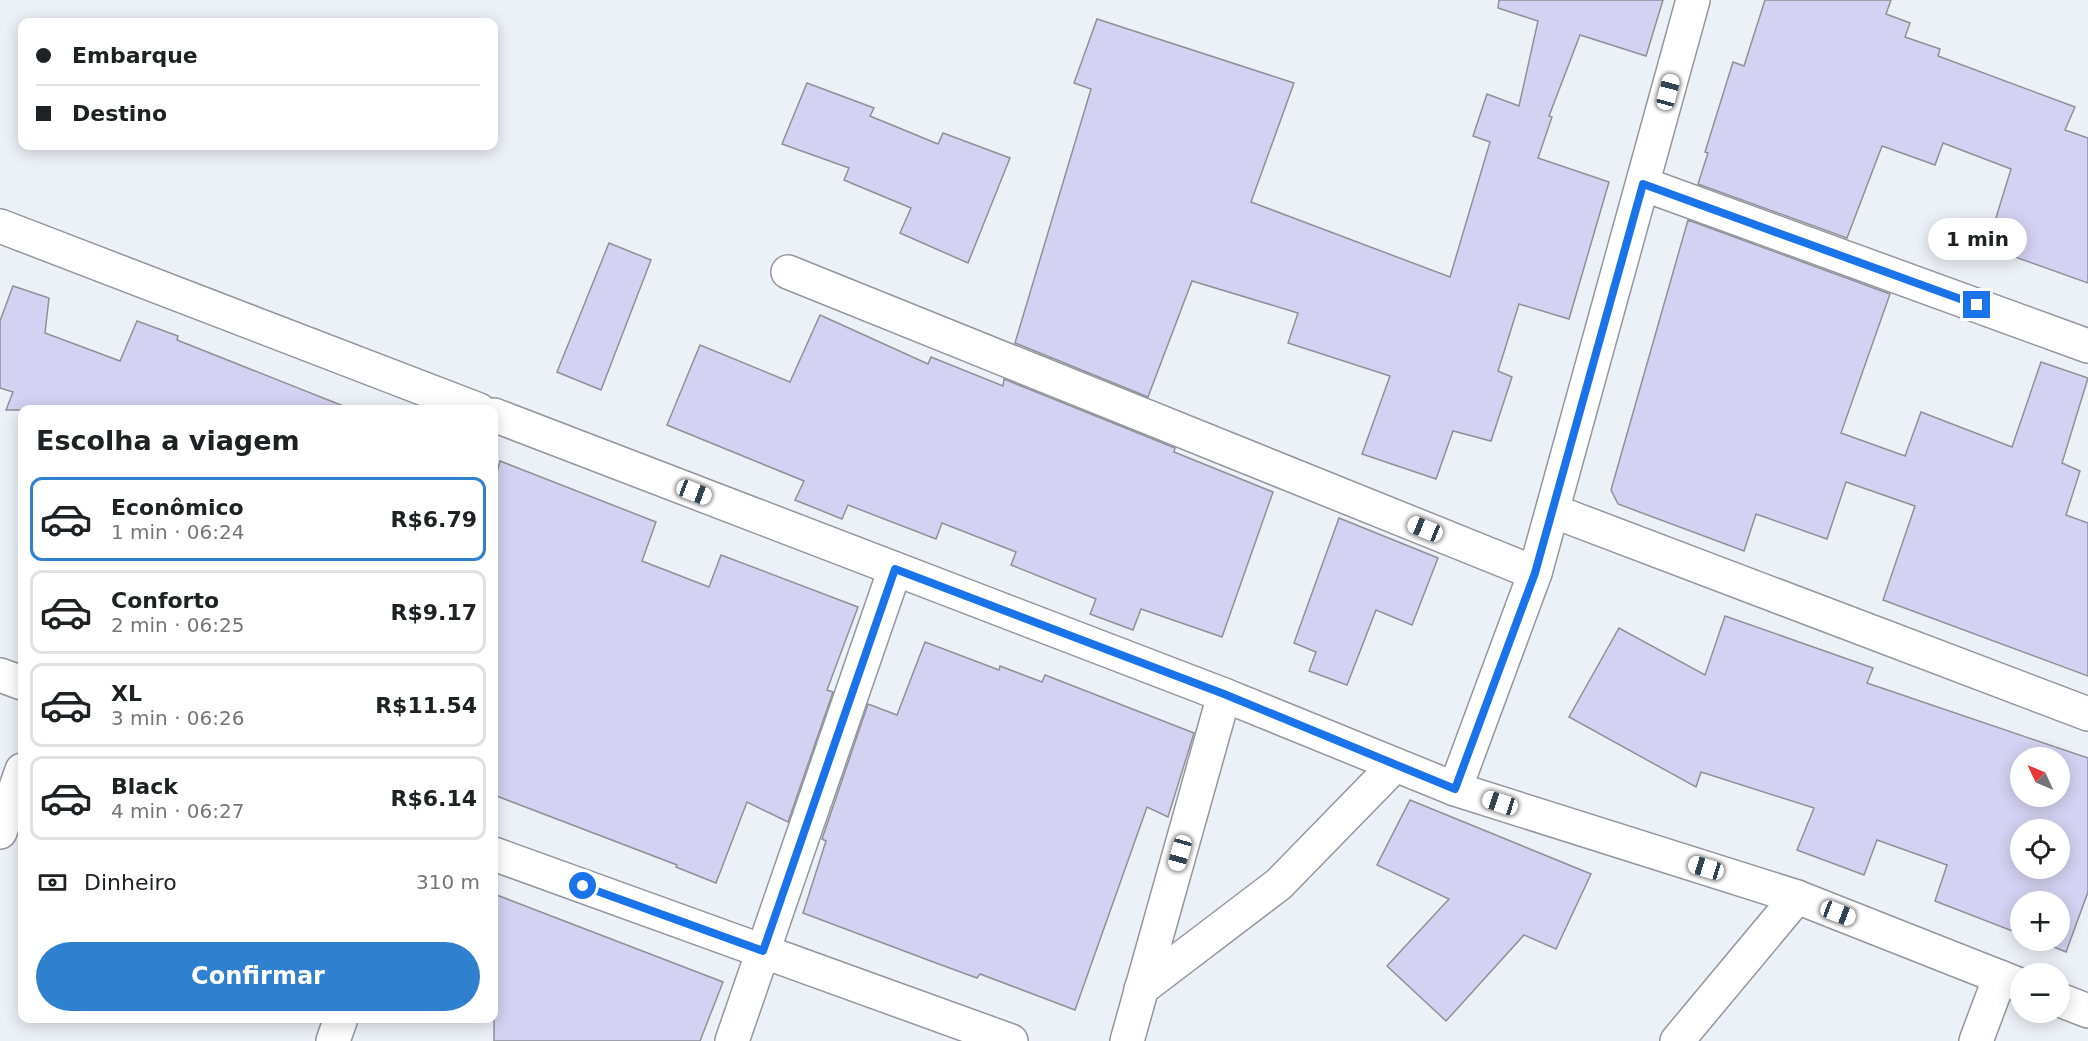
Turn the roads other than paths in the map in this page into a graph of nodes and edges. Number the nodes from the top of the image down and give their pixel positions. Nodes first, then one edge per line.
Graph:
1 (1693, 0) edge
2 (1643, 184) junction
3 (0, 226) edge
4 (788, 272) dead end
5 (2088, 346) edge
6 (465, 405) edge
7 (498, 417) edge
8 (1553, 511) junction
9 (895, 569) junction
10 (1535, 573) junction
11 (0, 675) edge
12 (18, 682) edge
13 (1224, 694) junction
14 (2088, 714) edge
15 (1395, 765) junction
16 (18, 781) edge
17 (1455, 789) junction
18 (0, 832) edge
19 (498, 855) edge
20 (1797, 897) junction
21 (763, 951) junction
22 (2010, 981) edge
23 (1141, 989) junction
24 (2070, 1004) edge
25 (2088, 1011) edge
26 (339, 1023) edge
27 (333, 1041) edge
28 (732, 1041) edge
29 (1011, 1041) edge
30 (1127, 1041) edge
31 (1677, 1041) edge
32 (1976, 1041) edge

1 - 2 street
2 - 5 street
2 - 8 street
3 - 6 street
4 - 10 street
7 - 9 street
8 - 10 street
8 - 14 street
9 - 13 street
9 - 21 street
10 - 17 street
11 - 12 street
13 - 15 street
13 - 23 street
15 - 17 street
15 - 23 street
16 - 18 street
17 - 20 street
19 - 21 street
20 - 22 street
20 - 31 street
21 - 28 street
21 - 29 street
22 - 32 street
23 - 30 street
24 - 25 street
26 - 27 street

